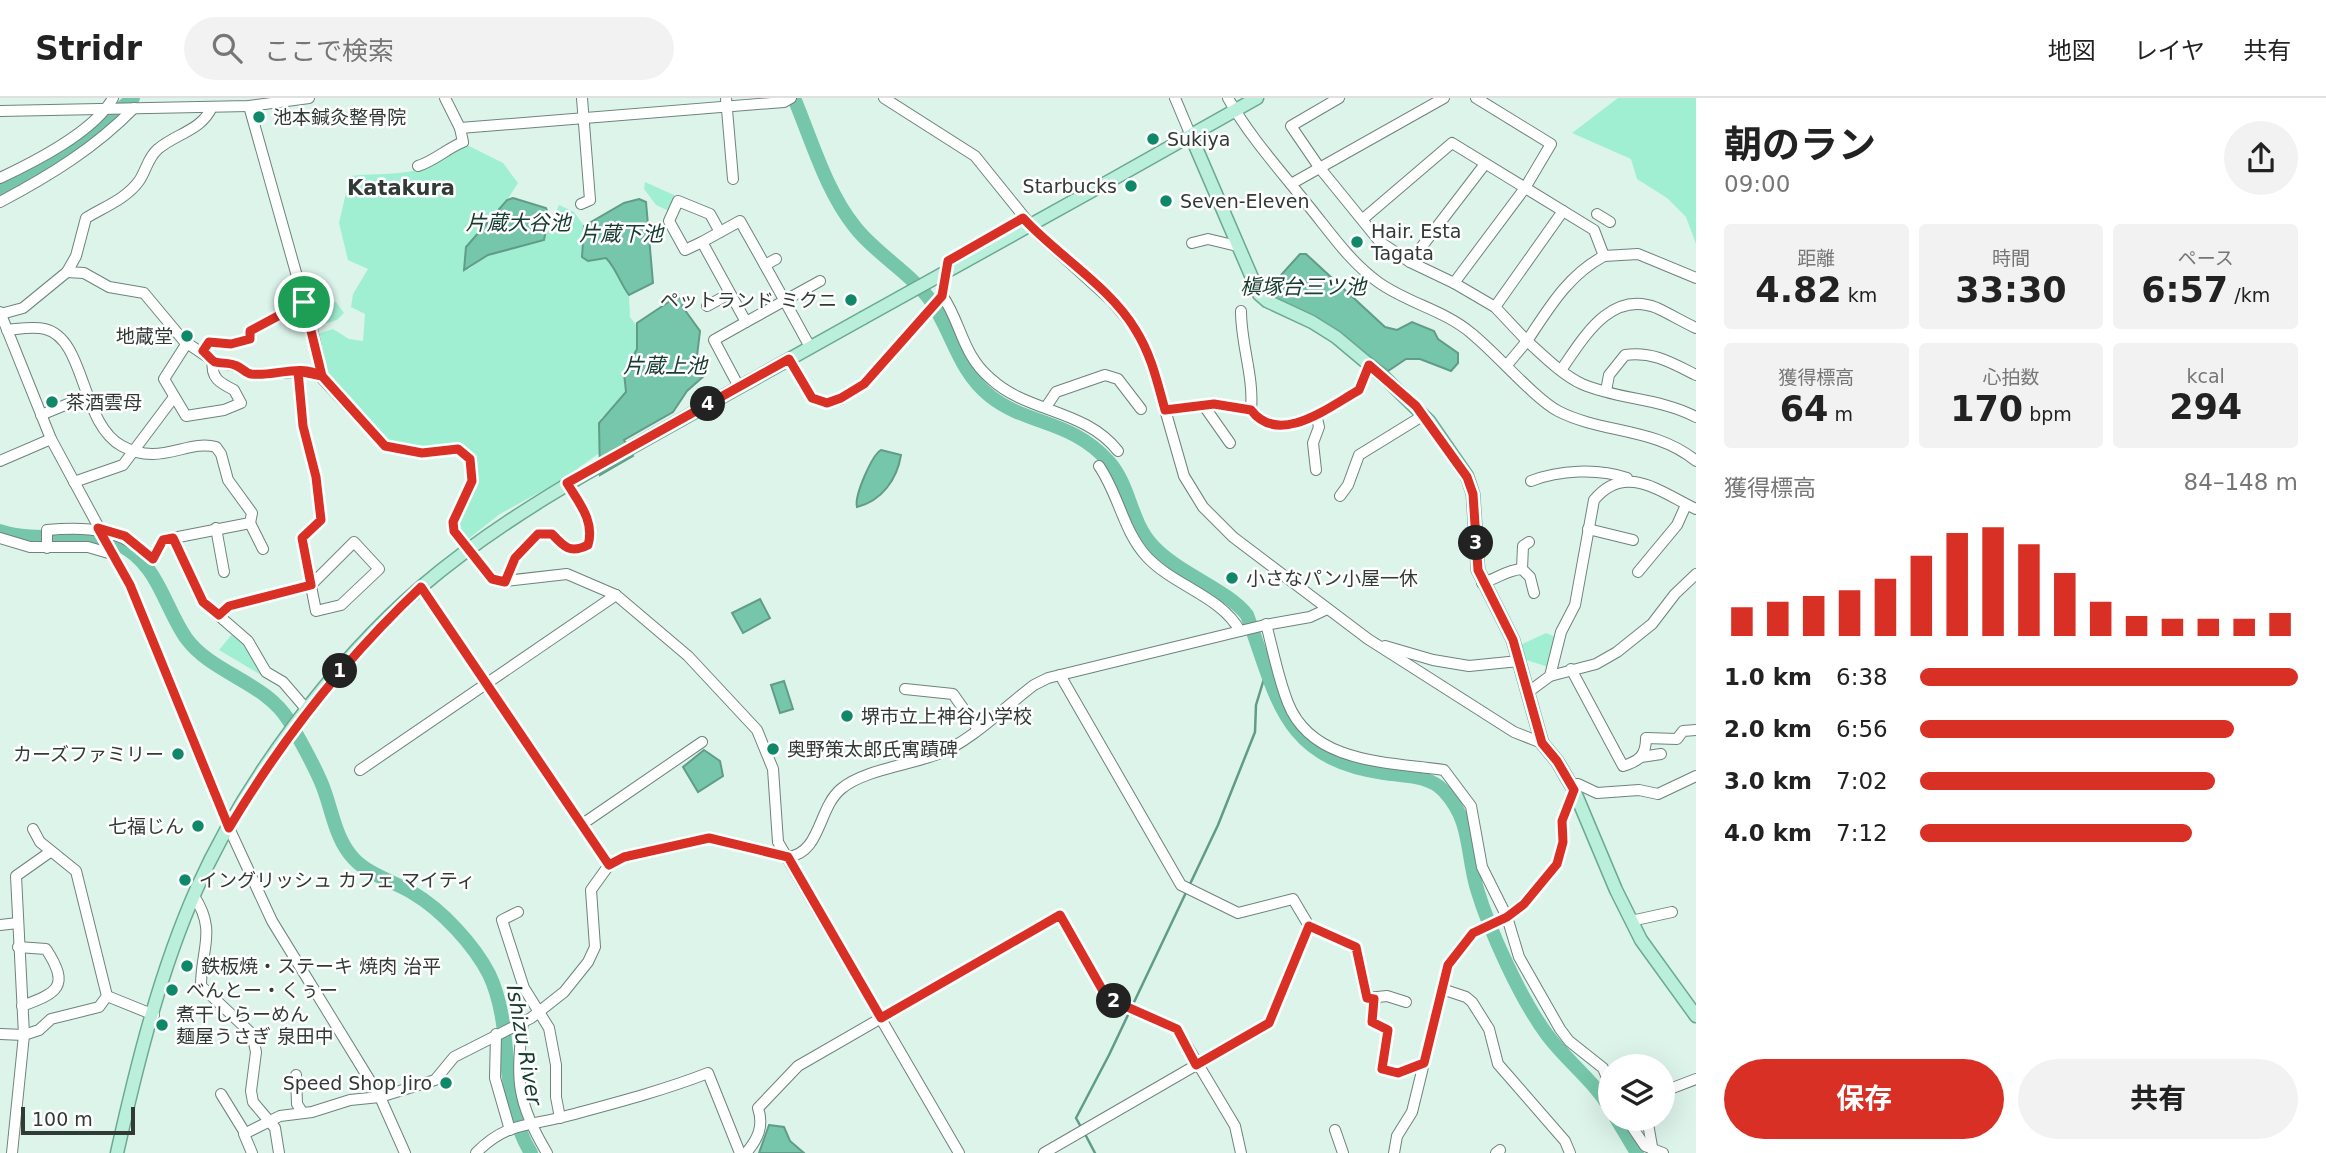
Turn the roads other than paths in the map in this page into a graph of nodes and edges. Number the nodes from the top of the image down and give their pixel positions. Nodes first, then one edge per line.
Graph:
1 (309, 98) edge
2 (445, 98) edge
3 (582, 98) edge
4 (884, 98) edge
5 (1175, 98) edge
6 (1228, 98) edge
7 (1257, 98) edge
8 (1339, 98) edge
9 (1476, 98) edge
10 (1441, 99) edge
11 (788, 100) edge
12 (726, 102) edge
13 (110, 105) edge
14 (249, 106) junction
15 (212, 107) junction
16 (133, 108) junction
17 (0, 111) edge
18 (1235, 111) junction
19 (583, 118) junction
20 (460, 128) junction
21 (1191, 136) junction
22 (1485, 164) junction
23 (418, 166) dead end
24 (1319, 167) junction
25 (0, 178) edge
26 (733, 179) dead end
27 (1291, 184) junction
28 (1525, 188) junction
29 (0, 202) edge
30 (581, 204) dead end
31 (1563, 211) junction
32 (1597, 214) dead end
33 (1023, 218) junction
34 (1363, 219) junction
35 (1610, 222) dead end
36 (720, 232) junction
37 (702, 242) junction
38 (1192, 243) dead end
39 (1237, 246) junction
40 (1604, 256) junction
41 (776, 259) dead end
42 (1410, 262) junction
43 (765, 265) junction
44 (67, 272) junction
45 (1696, 278) edge
46 (820, 281) dead end
47 (1454, 283) junction
48 (729, 294) junction
49 (942, 296) junction
50 (785, 301) junction
51 (304, 302) junction
52 (707, 306) dead end
53 (1495, 307) junction
54 (1241, 311) dead end
55 (0, 313) edge
56 (746, 323) junction
57 (1696, 328) edge
58 (7, 330) junction
59 (1527, 341) junction
60 (187, 343) junction
61 (810, 347) junction
62 (203, 351) junction
63 (789, 359) junction
64 (213, 360) junction
65 (1369, 365) junction
66 (1507, 365) junction
67 (1561, 370) junction
68 (298, 371) junction
69 (1696, 375) edge
70 (322, 376) junction
71 (739, 387) junction
72 (1606, 391) junction
73 (88, 396) junction
74 (174, 397) junction
75 (1204, 406) junction
76 (1046, 407) junction
77 (1141, 409) dead end
78 (1165, 410) junction
79 (1251, 410) junction
80 (1316, 414) junction
81 (41, 415) junction
82 (1423, 415) junction
83 (1696, 417) edge
84 (51, 439) junction
85 (1230, 443) dead end
86 (1118, 450) dead end
87 (132, 451) junction
88 (0, 461) edge
89 (1696, 461) edge
90 (1099, 466) dead end
91 (1316, 470) dead end
92 (1631, 480) junction
93 (571, 481) junction
94 (1531, 481) dead end
95 (74, 482) junction
96 (1340, 496) dead end
97 (1691, 507) edge
98 (250, 523) junction
99 (216, 528) junction
100 (99, 529) junction
101 (1588, 529) junction
102 (0, 538) edge
103 (173, 538) junction
104 (1633, 540) dead end
105 (1530, 542) dead end
106 (47, 548) junction
107 (263, 549) dead end
108 (112, 554) junction
109 (1522, 569) junction
110 (224, 572) dead end
111 (1638, 572) dead end
112 (1696, 574) edge
113 (505, 582) junction
114 (1482, 583) junction
115 (311, 585) junction
116 (421, 587) junction
117 (1534, 593) dead end
118 (616, 595) junction
119 (1325, 610) junction
120 (219, 615) junction
121 (1266, 624) junction
122 (1240, 631) junction
123 (1377, 645) junction
124 (1519, 661) junction
125 (1571, 670) junction
126 (1060, 675) junction
127 (1550, 676) junction
128 (484, 685) junction
129 (905, 689) dead end
130 (1527, 692) junction
131 (308, 711) junction
132 (977, 728) junction
133 (1696, 730) edge
134 (702, 741) dead end
135 (1542, 743) junction
136 (1661, 754) dead end
137 (1641, 757) junction
138 (360, 770) dead end
139 (1696, 776) edge
140 (1572, 787) junction
141 (581, 825) junction
142 (229, 828) junction
143 (33, 829) dead end
144 (50, 852) junction
145 (788, 857) junction
146 (609, 865) junction
147 (194, 895) junction
148 (518, 912) dead end
149 (1672, 912) dead end
150 (1507, 917) junction
151 (1631, 921) junction
152 (18, 923) junction
153 (0, 925) edge
154 (1309, 926) junction
155 (18, 947) junction
156 (1442, 989) junction
157 (107, 996) junction
158 (1374, 999) junction
159 (1406, 1002) dead end
160 (22, 1006) junction
161 (540, 1010) junction
162 (154, 1014) junction
163 (1696, 1016) edge
164 (881, 1018) junction
165 (522, 1022) junction
166 (0, 1034) edge
167 (497, 1034) junction
168 (24, 1035) junction
169 (1424, 1063) junction
170 (1196, 1065) junction
171 (1598, 1065) edge
172 (296, 1075) dead end
173 (1696, 1079) edge
174 (1675, 1087) edge
175 (221, 1094) dead end
176 (380, 1097) junction
177 (303, 1114) junction
178 (560, 1118) junction
179 (269, 1119) junction
180 (531, 1121) junction
181 (509, 1126) junction
182 (1335, 1130) dead end
183 (1635, 1131) edge
184 (1650, 1131) edge
185 (245, 1133) junction
186 (1656, 1152) edge
187 (12, 1153) edge
188 (117, 1153) edge
189 (252, 1153) edge
190 (279, 1153) edge
191 (405, 1153) edge
192 (477, 1153) edge
193 (547, 1153) edge
194 (740, 1153) edge
195 (746, 1153) edge
196 (959, 1153) edge
197 (1044, 1153) edge
198 (1241, 1153) edge
199 (1343, 1153) edge
200 (1394, 1153) edge
201 (1570, 1153) edge

1 - 14 street
2 - 20 street
3 - 19 street
4 - 33 street
5 - 21 street
6 - 18 street
7 - 18 main road
8 - 24 street
9 - 28 street
10 - 24 street
11 - 12 street
12 - 19 street
12 - 26 street
13 - 16 street
13 - 17 street
13 - 25 street
14 - 15 street
14 - 51 street
15 - 16 street
15 - 44 street
16 - 29 street
18 - 21 main road
18 - 27 street
19 - 20 street
19 - 30 street
20 - 23 street
21 - 39 main road
21 - 61 main road, bridge
22 - 28 street
22 - 34 street
22 - 42 street
24 - 27 street
24 - 34 street
27 - 66 street
28 - 31 street
28 - 47 street
31 - 40 street
31 - 53 street
32 - 35 street
33 - 49 street
33 - 78 street
34 - 42 street
36 - 37 street
36 - 37 street
36 - 43 street
37 - 48 street
38 - 39 street
39 - 65 main road
40 - 45 street
40 - 59 street
41 - 43 street
42 - 47 street
43 - 50 street
44 - 55 street
44 - 60 street
46 - 50 street
47 - 53 street
48 - 52 street
48 - 56 street
49 - 63 street
49 - 76 street
50 - 56 street
50 - 61 street
51 - 62 street
51 - 70 street
53 - 59 street
54 - 79 street
55 - 58 street
56 - 71 street
57 - 67 street
58 - 73 street
58 - 81 street
59 - 66 street
59 - 67 street
60 - 62 street
60 - 74 street
61 - 63 main road
62 - 64 street
63 - 71 main road
64 - 68 street
64 - 74 street
65 - 80 street
65 - 82 main road
66 - 89 street
67 - 72 street
68 - 70 street
68 - 115 street
69 - 72 street
70 - 113 street, bridge
71 - 93 main road
72 - 83 street
73 - 81 street
73 - 87 street
74 - 87 street
75 - 78 street
75 - 79 street
75 - 85 street
76 - 77 street
76 - 86 street
78 - 119 street
79 - 80 street
80 - 91 street
81 - 84 street
82 - 96 street
82 - 114 main road
84 - 88 street
84 - 95 street
87 - 95 street
87 - 98 street
90 - 122 street
92 - 94 street
92 - 97 street
92 - 101 street
93 - 113 street
93 - 116 main road
95 - 100 street
97 - 111 street
98 - 99 street
98 - 107 street
99 - 103 street
99 - 110 street
100 - 103 street
100 - 106 street
100 - 108 street
101 - 104 street
101 - 127 street
102 - 106 street
103 - 120 street
105 - 109 street
106 - 108 street
108 - 142 street
109 - 114 street
109 - 117 street
112 - 125 street
113 - 118 street
114 - 124 main road
115 - 115 street
115 - 120 street
116 - 128 street
116 - 131 main road
118 - 128 street
118 - 145 street
119 - 121 street
119 - 123 street
120 - 131 street
121 - 122 street
121 - 150 street
122 - 126 street
123 - 124 street
123 - 135 street
124 - 130 main road
125 - 127 street
125 - 137 street
126 - 132 street
126 - 154 street
127 - 130 street
128 - 138 street
128 - 141 street
129 - 132 street
130 - 135 main road
131 - 142 main road
132 - 145 street
133 - 137 street
134 - 141 street
135 - 140 main road
136 - 137 street
139 - 140 street
140 - 150 street
140 - 151 main road
141 - 146 street
142 - 147 main road
142 - 176 street
143 - 144 street
144 - 152 street
144 - 157 street
145 - 146 street
145 - 164 street
146 - 161 street
147 - 162 main road
147 - 179 street
148 - 161 street
149 - 151 street
150 - 156 street
150 - 171 street
151 - 163 main road
152 - 153 street
152 - 155 street
154 - 158 street
154 - 170 street
155 - 160 street
155 - 160 street
156 - 169 street
156 - 201 street
157 - 162 street
157 - 168 street
158 - 159 street
158 - 169 street
160 - 168 street
161 - 165 street
161 - 178 street
162 - 188 main road
164 - 170 street
164 - 195 street
164 - 196 street
165 - 167 street
165 - 180 street
166 - 168 street
167 - 176 street
167 - 181 street
168 - 187 street
169 - 200 street
170 - 197 street
170 - 198 street
172 - 177 street
173 - 174 street
175 - 185 street
176 - 177 street
176 - 191 street
177 - 179 street
178 - 180 street
178 - 194 street
179 - 185 street
179 - 190 street
180 - 181 street
180 - 193 street
181 - 192 street
182 - 199 street
183 - 186 street
184 - 186 street
185 - 189 street

